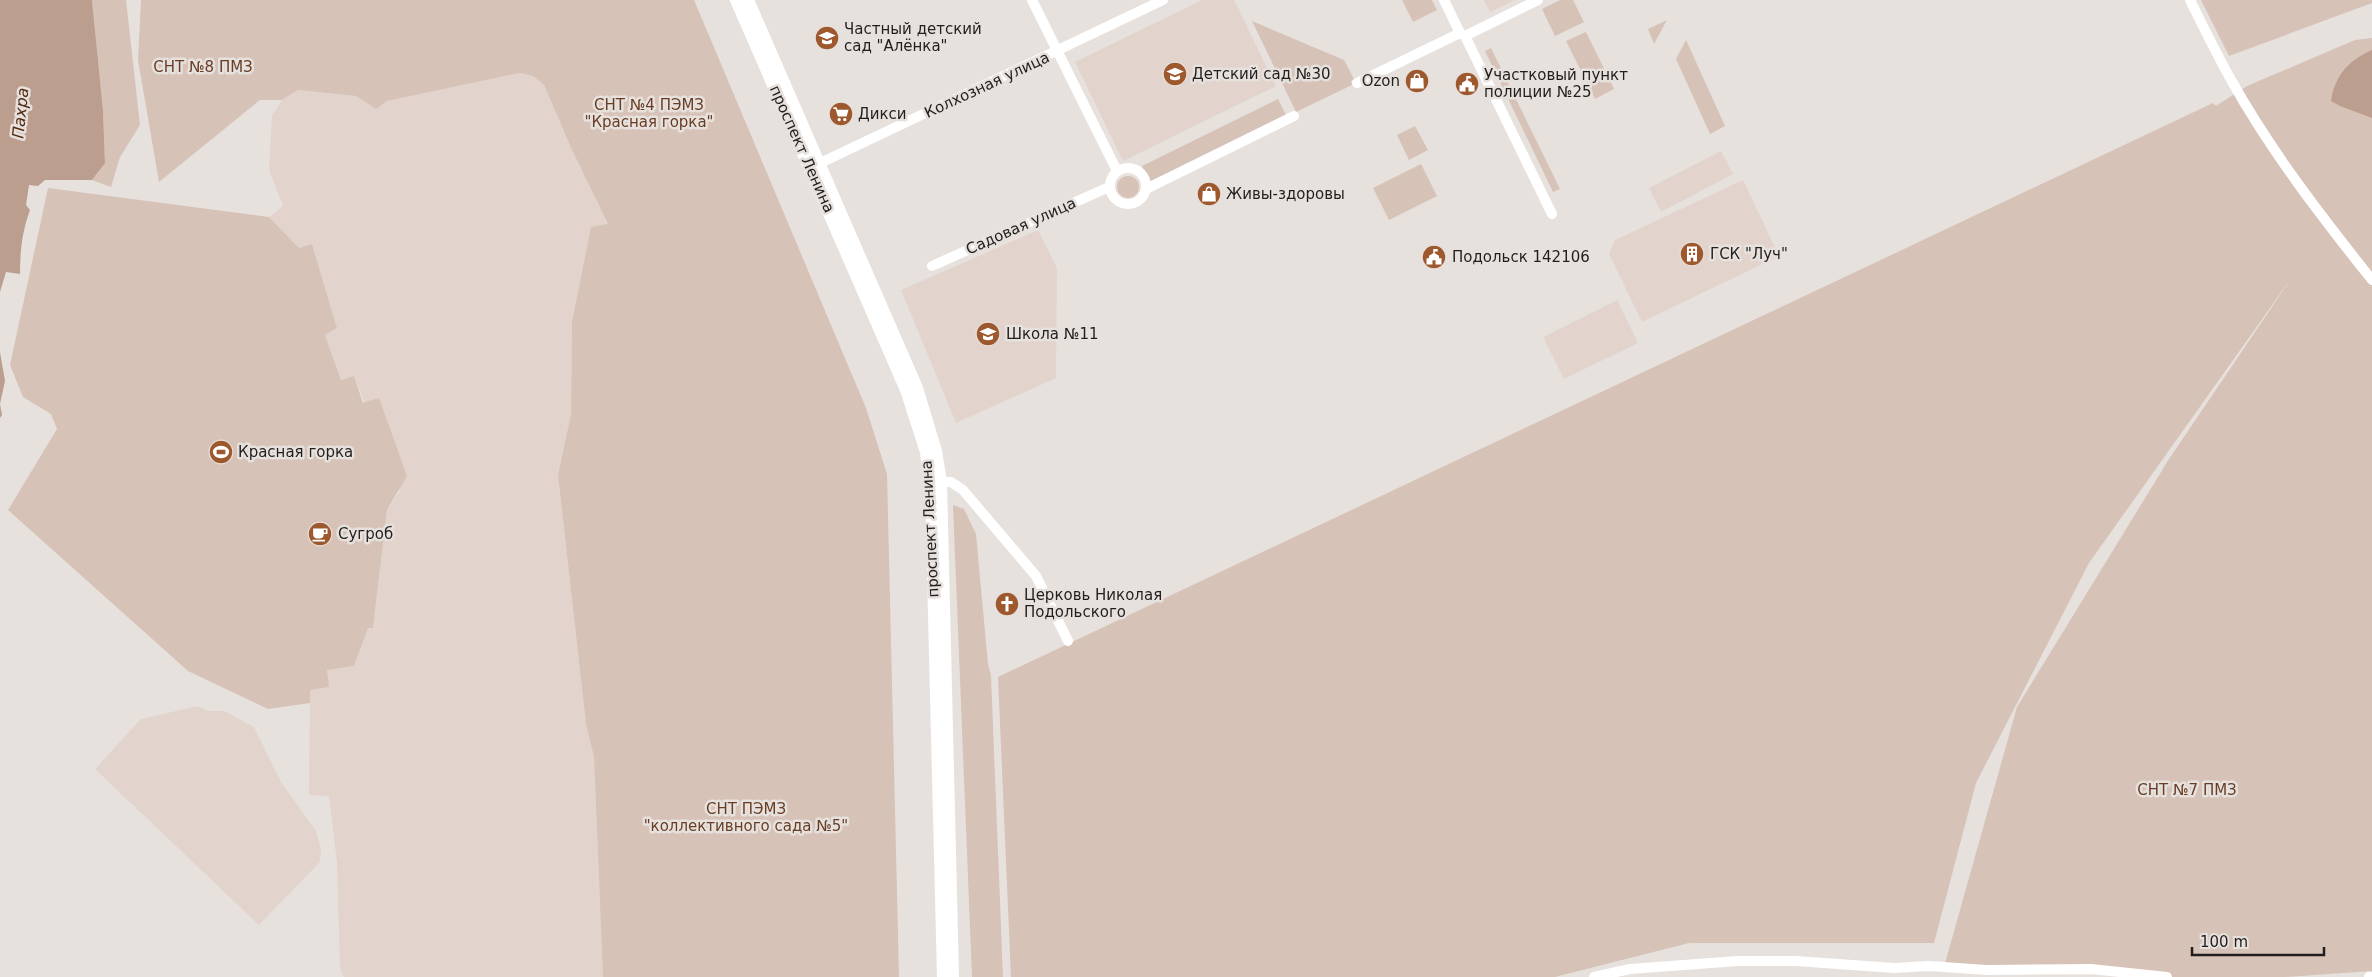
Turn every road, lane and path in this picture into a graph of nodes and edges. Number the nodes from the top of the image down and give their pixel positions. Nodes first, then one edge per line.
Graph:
1 (736, 0) edge
2 (748, 0) edge
3 (1032, 0) edge
4 (1163, 0) edge
5 (1444, 0) edge
6 (1538, 0) edge
7 (2190, 0) edge
8 (1462, 34) junction
9 (1057, 52) junction
10 (1357, 83) dead end
11 (1294, 116) dead end
12 (815, 165) junction
13 (1117, 171) junction
14 (1109, 187) junction
15 (1146, 189) junction
16 (1552, 214) dead end
17 (932, 266) dead end
18 (2372, 280) edge
19 (941, 482) junction
20 (1068, 641) dead end
21 (943, 977) edge
22 (953, 977) edge
23 (1594, 977) edge
24 (2167, 977) edge

1 - 12 main road, проспект Ленина
2 - 12 main road, проспект Ленина
3 - 9 street
4 - 9 street, Колхозная улица
5 - 8 street
6 - 8 street
7 - 18 street
8 - 10 street
8 - 16 street
9 - 12 street, Колхозная улица
9 - 13 street
11 - 15 street
12 - 19 main road, проспект Ленина
12 - 21 main road, проспект Ленина
13 - 14 street
13 - 15 street
14 - 15 street
14 - 17 street, Садовая улица
19 - 20 street
19 - 22 main road, проспект Ленина
23 - 24 street

